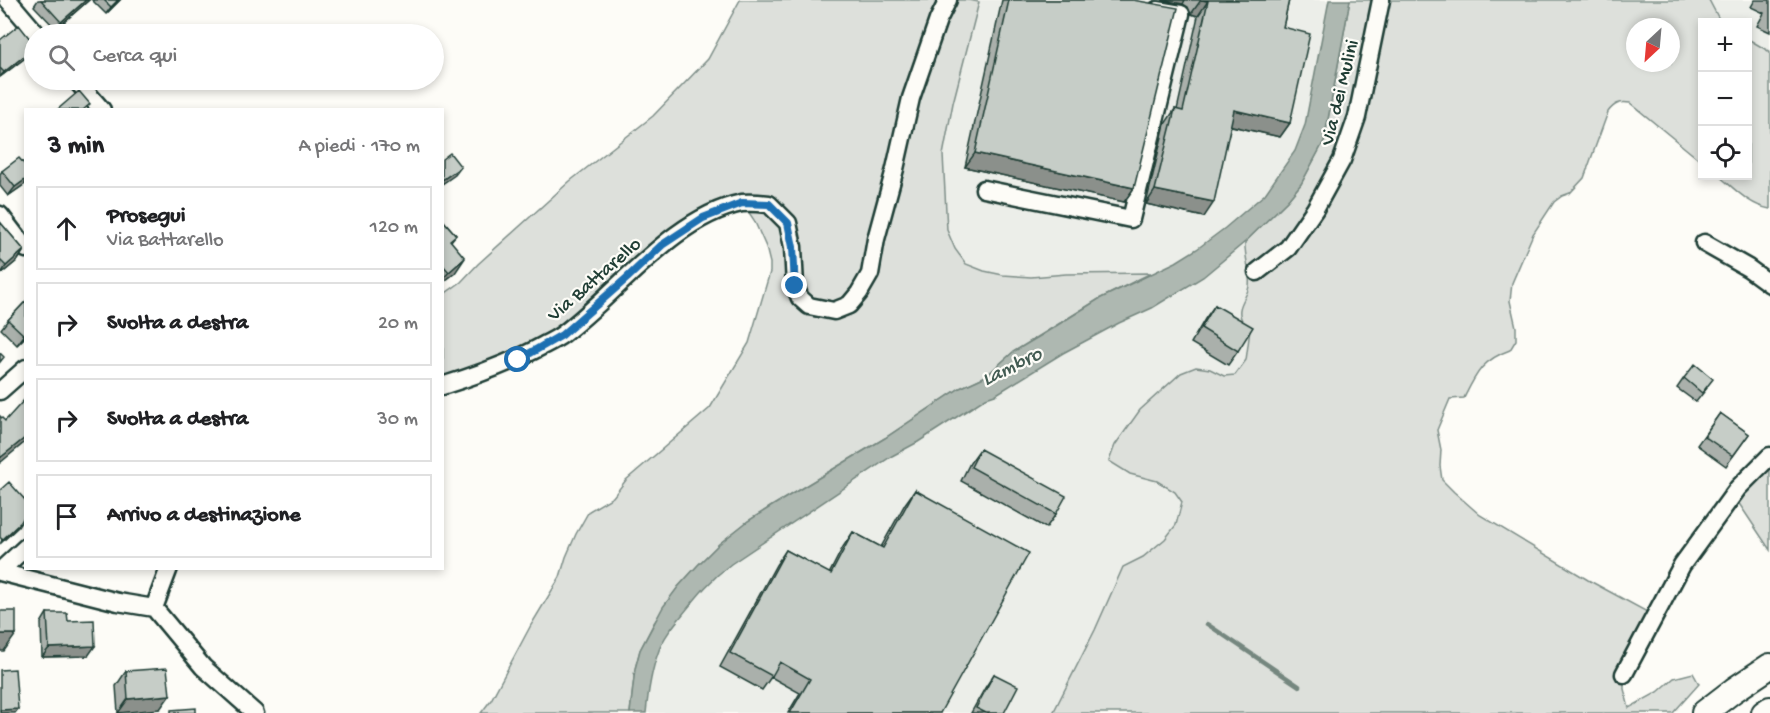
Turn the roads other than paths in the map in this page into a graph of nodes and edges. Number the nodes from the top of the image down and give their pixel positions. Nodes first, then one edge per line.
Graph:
1 (8, 0) edge
2 (948, 0) edge
3 (1381, 0) edge
4 (1136, 6) edge
5 (28, 24) edge
6 (85, 90) edge
7 (100, 108) edge
8 (984, 189) dead end
9 (0, 215) edge
10 (1704, 243) dead end
11 (24, 246) edge
12 (1257, 272) dead end
13 (1770, 284) edge
14 (24, 370) edge
15 (444, 385) edge
16 (0, 390) edge
17 (1770, 456) edge
18 (24, 549) edge
19 (169, 570) edge
20 (0, 572) edge
21 (154, 608) junction
22 (1770, 666) edge
23 (1624, 674) dead end
24 (1770, 709) edge
25 (255, 713) edge
26 (1704, 713) edge
27 (1764, 713) edge

1 - 5 street
2 - 15 street, Via Battarello
3 - 12 street, Via dei Mulini
4 - 8 street
6 - 7 street
9 - 11 street
10 - 13 street
14 - 16 street
17 - 23 street
18 - 20 street
19 - 21 street
20 - 21 street
21 - 25 street
22 - 26 highway
24 - 27 highway

